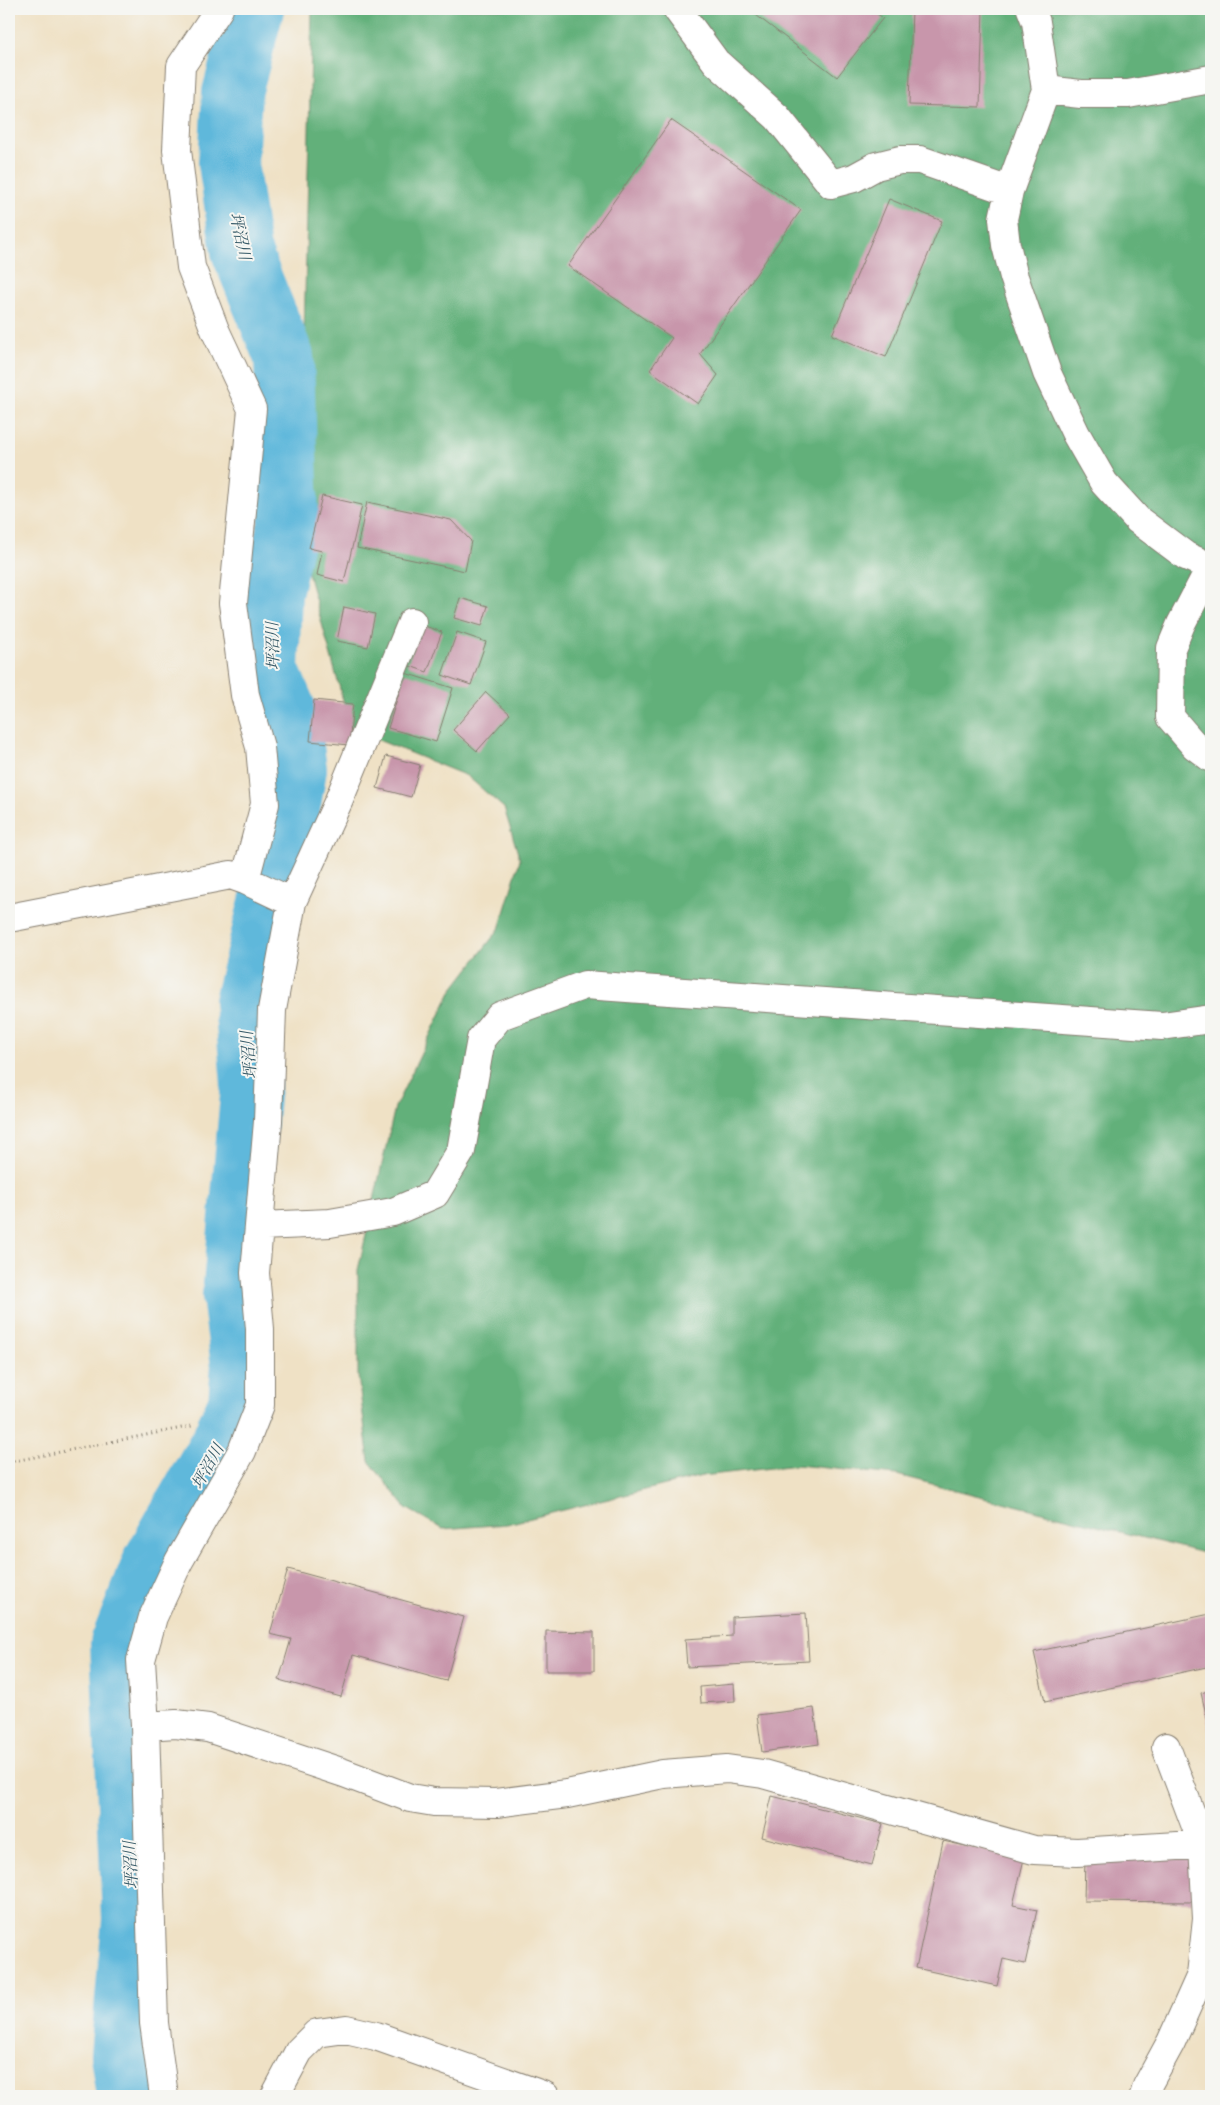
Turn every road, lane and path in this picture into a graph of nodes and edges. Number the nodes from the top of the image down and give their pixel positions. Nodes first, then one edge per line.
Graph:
1 (219, 9) edge
2 (677, 9) edge
3 (1031, 9) edge
4 (1211, 79) edge
5 (1046, 90) junction
6 (1009, 191) junction
7 (1210, 567) edge
8 (412, 622) dead end
9 (1211, 758) edge
10 (270, 891) junction
11 (9, 918) edge
12 (1211, 1019) edge
13 (260, 1226) junction
14 (192, 1426) dead end
15 (9, 1462) edge
16 (145, 1726) junction
17 (1166, 1747) dead end
18 (1207, 1844) edge
19 (164, 2096) edge
20 (275, 2096) edge
21 (545, 2096) edge
22 (1144, 2096) edge

1 - 10 street
2 - 6 street
3 - 5 street
4 - 5 street
5 - 6 street
6 - 7 street
7 - 9 street
8 - 10 street
10 - 11 street
10 - 13 street
12 - 13 street
13 - 16 street
14 - 15 path
16 - 18 street
16 - 19 street
17 - 18 street
18 - 22 street
20 - 21 street

